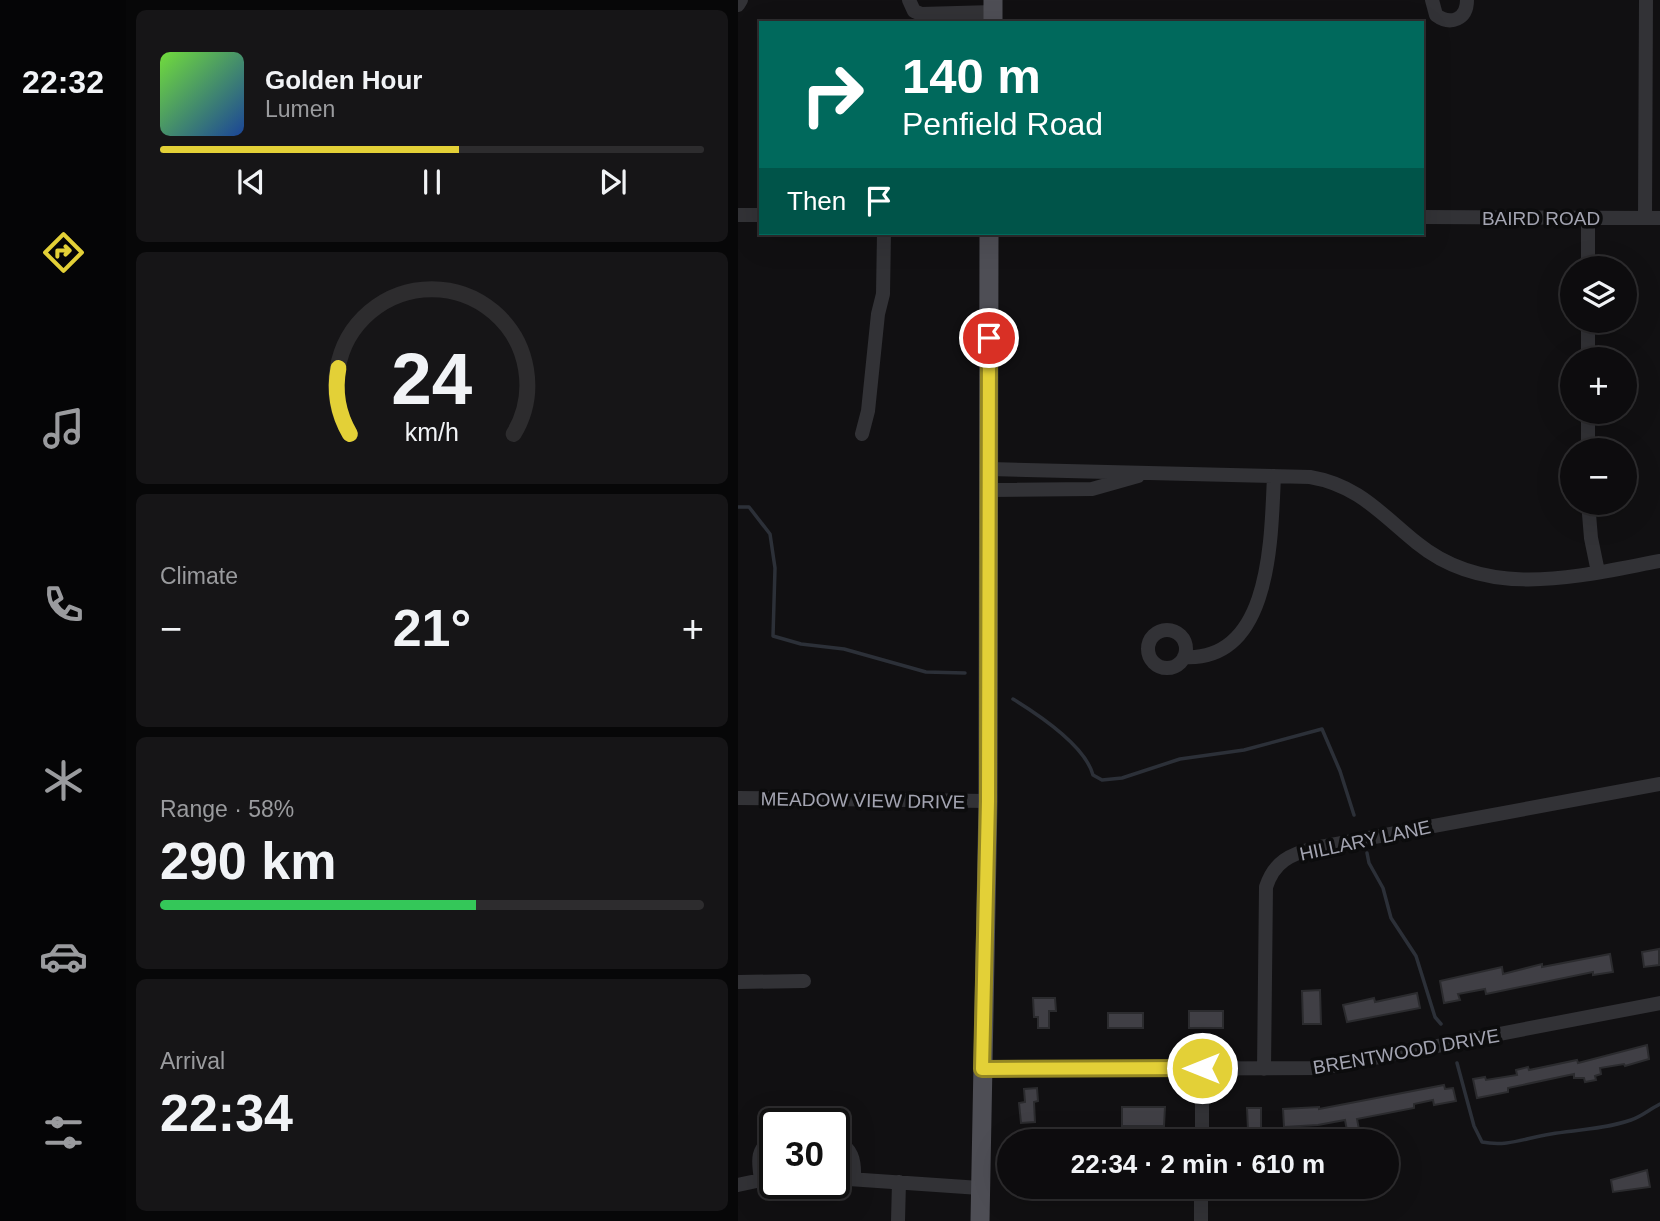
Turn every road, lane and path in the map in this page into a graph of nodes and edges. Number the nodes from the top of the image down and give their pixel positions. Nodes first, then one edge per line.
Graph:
1 (741, 0) edge
2 (909, 0) edge
3 (1432, 0) edge
4 (1467, 0) edge
5 (1646, 0) edge
6 (738, 5) edge
7 (993, 12) edge
8 (738, 215) edge
9 (759, 215) edge
10 (1424, 217) edge
11 (1588, 218) junction
12 (1652, 218) edge
13 (884, 235) edge
14 (989, 235) edge
15 (1588, 256) edge
16 (862, 434) dead end
17 (989, 469) junction
18 (1149, 473) junction
19 (1274, 476) junction
20 (989, 490) junction
21 (1589, 515) edge
22 (1660, 561) edge
23 (1598, 572) junction
24 (1184, 657) dead end
25 (1660, 784) edge
26 (738, 798) edge
27 (988, 801) junction
28 (804, 981) dead end
29 (738, 982) edge
30 (1660, 1003) edge
31 (1202, 1068) junction
32 (982, 1069) junction
33 (1265, 1069) junction
34 (1202, 1129) edge
35 (850, 1150) edge
36 (850, 1179) edge
37 (854, 1179) junction
38 (759, 1180) edge
39 (899, 1182) junction
40 (738, 1185) edge
41 (980, 1188) junction
42 (1201, 1199) edge
43 (898, 1221) edge
44 (980, 1221) edge
45 (1201, 1221) edge

1 - 6 street
2 - 7 street
3 - 4 street
5 - 12 street
8 - 9 street
10 - 11 street, BAIRD ROAD
11 - 12 street, BAIRD ROAD
11 - 15 street
13 - 16 street
14 - 17 main road
17 - 18 street
17 - 20 main road
18 - 19 street
18 - 20 street
19 - 23 street
19 - 24 street
20 - 27 main road
21 - 23 street
22 - 23 street
25 - 33 street, HILLARY LANE
26 - 27 street, MEADOW VIEW DRIVE
27 - 32 main road
28 - 29 street
30 - 33 street, BRENTWOOD DRIVE
31 - 32 street, BRENTWOOD DRIVE
31 - 33 street, BRENTWOOD DRIVE
31 - 34 street
32 - 41 main road
35 - 37 street
36 - 37 street
37 - 39 street
38 - 40 street
39 - 41 street
39 - 43 street
41 - 44 main road
42 - 45 street

